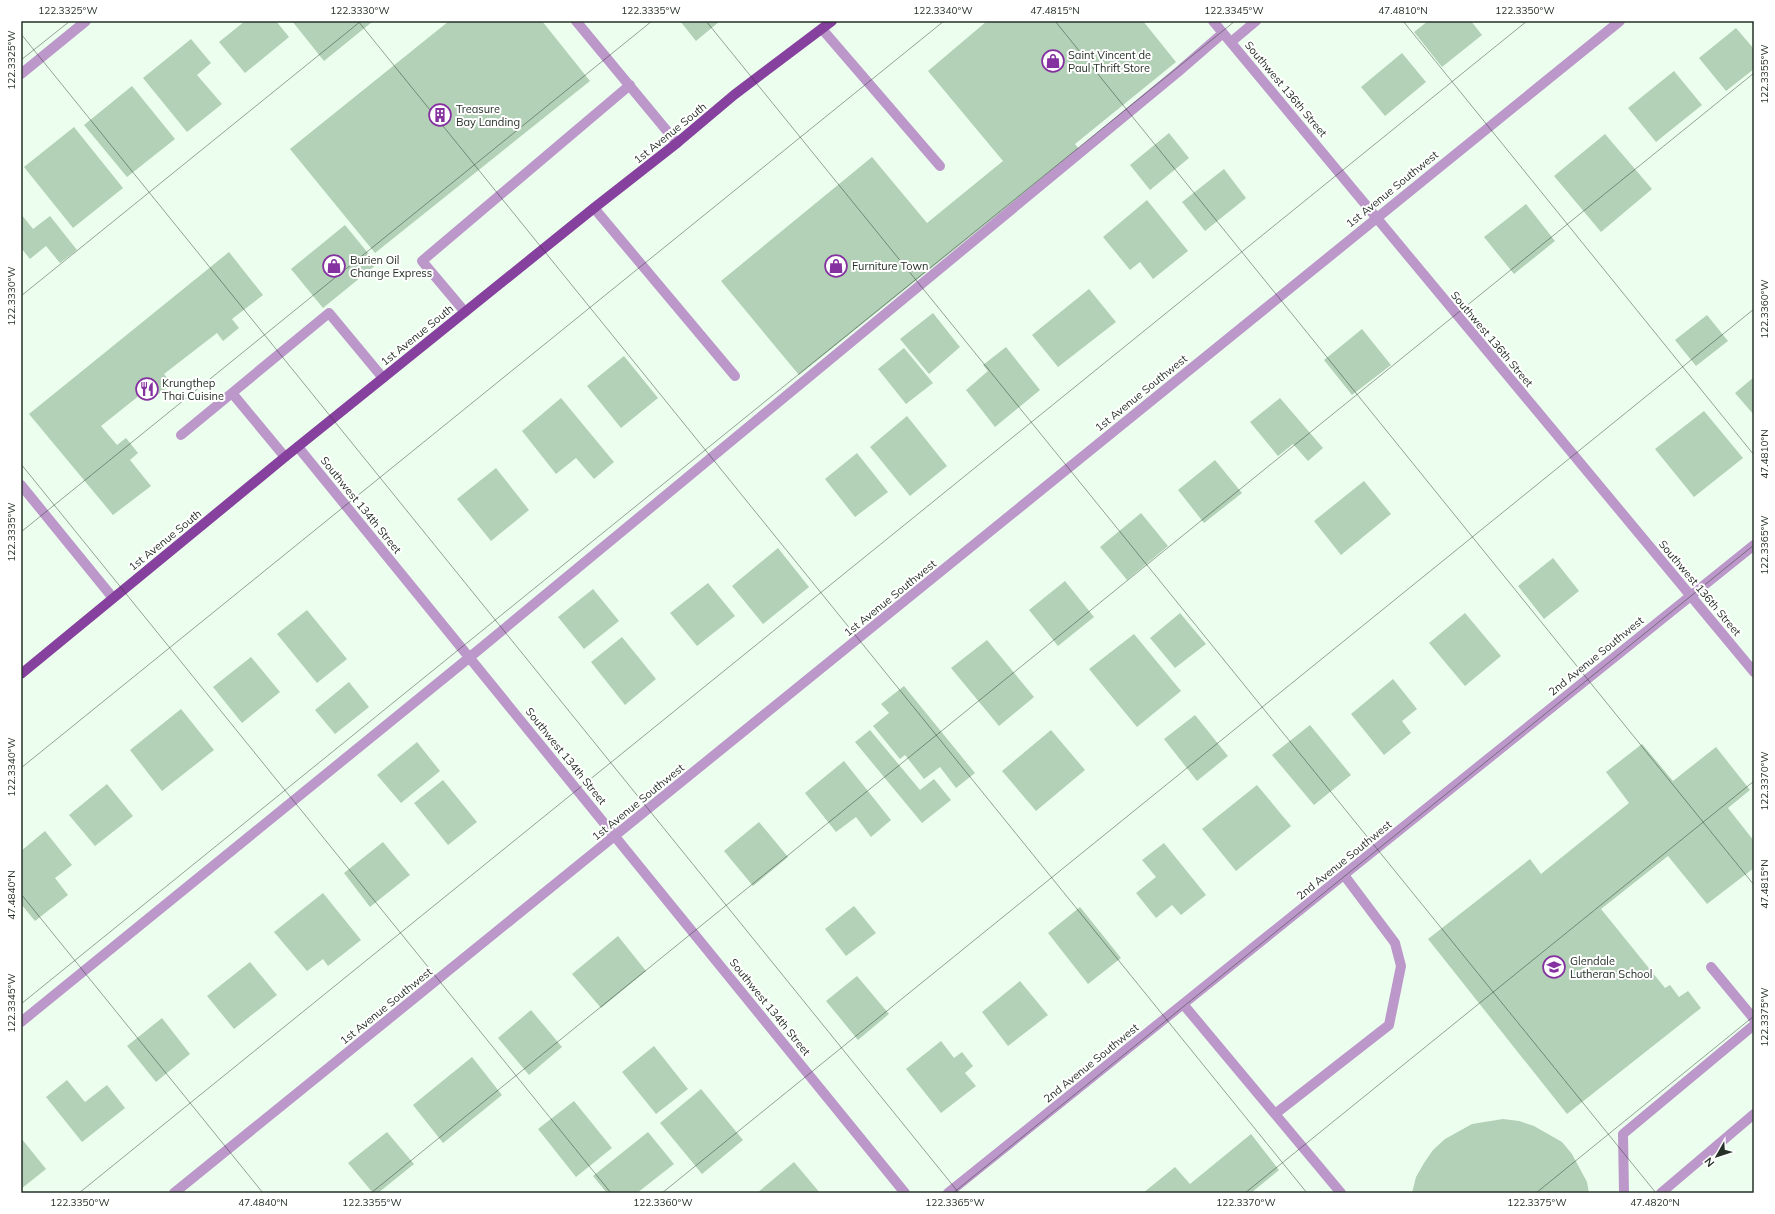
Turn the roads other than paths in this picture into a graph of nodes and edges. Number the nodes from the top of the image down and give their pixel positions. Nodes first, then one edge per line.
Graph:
1 (86, 21) edge
2 (576, 21) edge
3 (832, 21) edge
4 (1213, 21) edge
5 (1256, 21) edge
6 (1620, 21) edge
7 (822, 29) junction
8 (1223, 33) junction
9 (1231, 42) junction
10 (21, 74) edge
11 (630, 86) junction
12 (677, 143) junction
13 (940, 166) dead end
14 (594, 208) junction
15 (1376, 218) junction
16 (465, 312) junction
17 (735, 376) dead end
18 (383, 378) junction
19 (232, 393) junction
20 (181, 435) dead end
21 (298, 447) junction
22 (285, 457) junction
23 (21, 485) edge
24 (1754, 545) edge
25 (1691, 596) junction
26 (113, 598) junction
27 (470, 658) junction
28 (1754, 672) edge
29 (21, 674) edge
30 (616, 836) junction
31 (1344, 875) junction
32 (1711, 967) dead end
33 (1183, 1004) junction
34 (1754, 1019) edge
35 (21, 1022) edge
36 (1754, 1026) edge
37 (1275, 1114) junction
38 (1754, 1114) edge
39 (174, 1193) edge
40 (905, 1193) edge
41 (948, 1193) edge
42 (1341, 1193) edge
43 (1624, 1193) edge
44 (1661, 1193) edge

1 - 10 street
2 - 11 street
3 - 7 main road, 1st Avenue South
4 - 8 street, Southwest 136th Street
5 - 9 street
6 - 15 street, 1st Avenue Southwest
7 - 12 main road, 1st Avenue South
7 - 13 street
8 - 9 street, Southwest 136th Street
8 - 27 street
9 - 15 street, Southwest 136th Street
11 - 12 street
11 - 16 street
12 - 14 main road, 1st Avenue South
14 - 16 main road, 1st Avenue South
14 - 17 street
15 - 25 street, Southwest 136th Street
15 - 30 street, 1st Avenue Southwest
16 - 18 main road, 1st Avenue South
18 - 19 street
18 - 21 main road, 1st Avenue South
19 - 20 street
19 - 22 street
21 - 22 main road, 1st Avenue South
21 - 27 street, Southwest 134th Street
22 - 26 main road, 1st Avenue South
23 - 26 street
24 - 25 street, 2nd Avenue Southwest
25 - 28 street, Southwest 136th Street
25 - 31 street, 2nd Avenue Southwest
26 - 29 main road, 1st Avenue South
27 - 30 street, Southwest 134th Street
27 - 35 street
30 - 39 street, 1st Avenue Southwest
30 - 40 street, Southwest 134th Street
31 - 33 street, 2nd Avenue Southwest
31 - 37 street
32 - 34 street
33 - 37 street
33 - 41 street, 2nd Avenue Southwest
36 - 43 street
37 - 42 street
38 - 44 street

